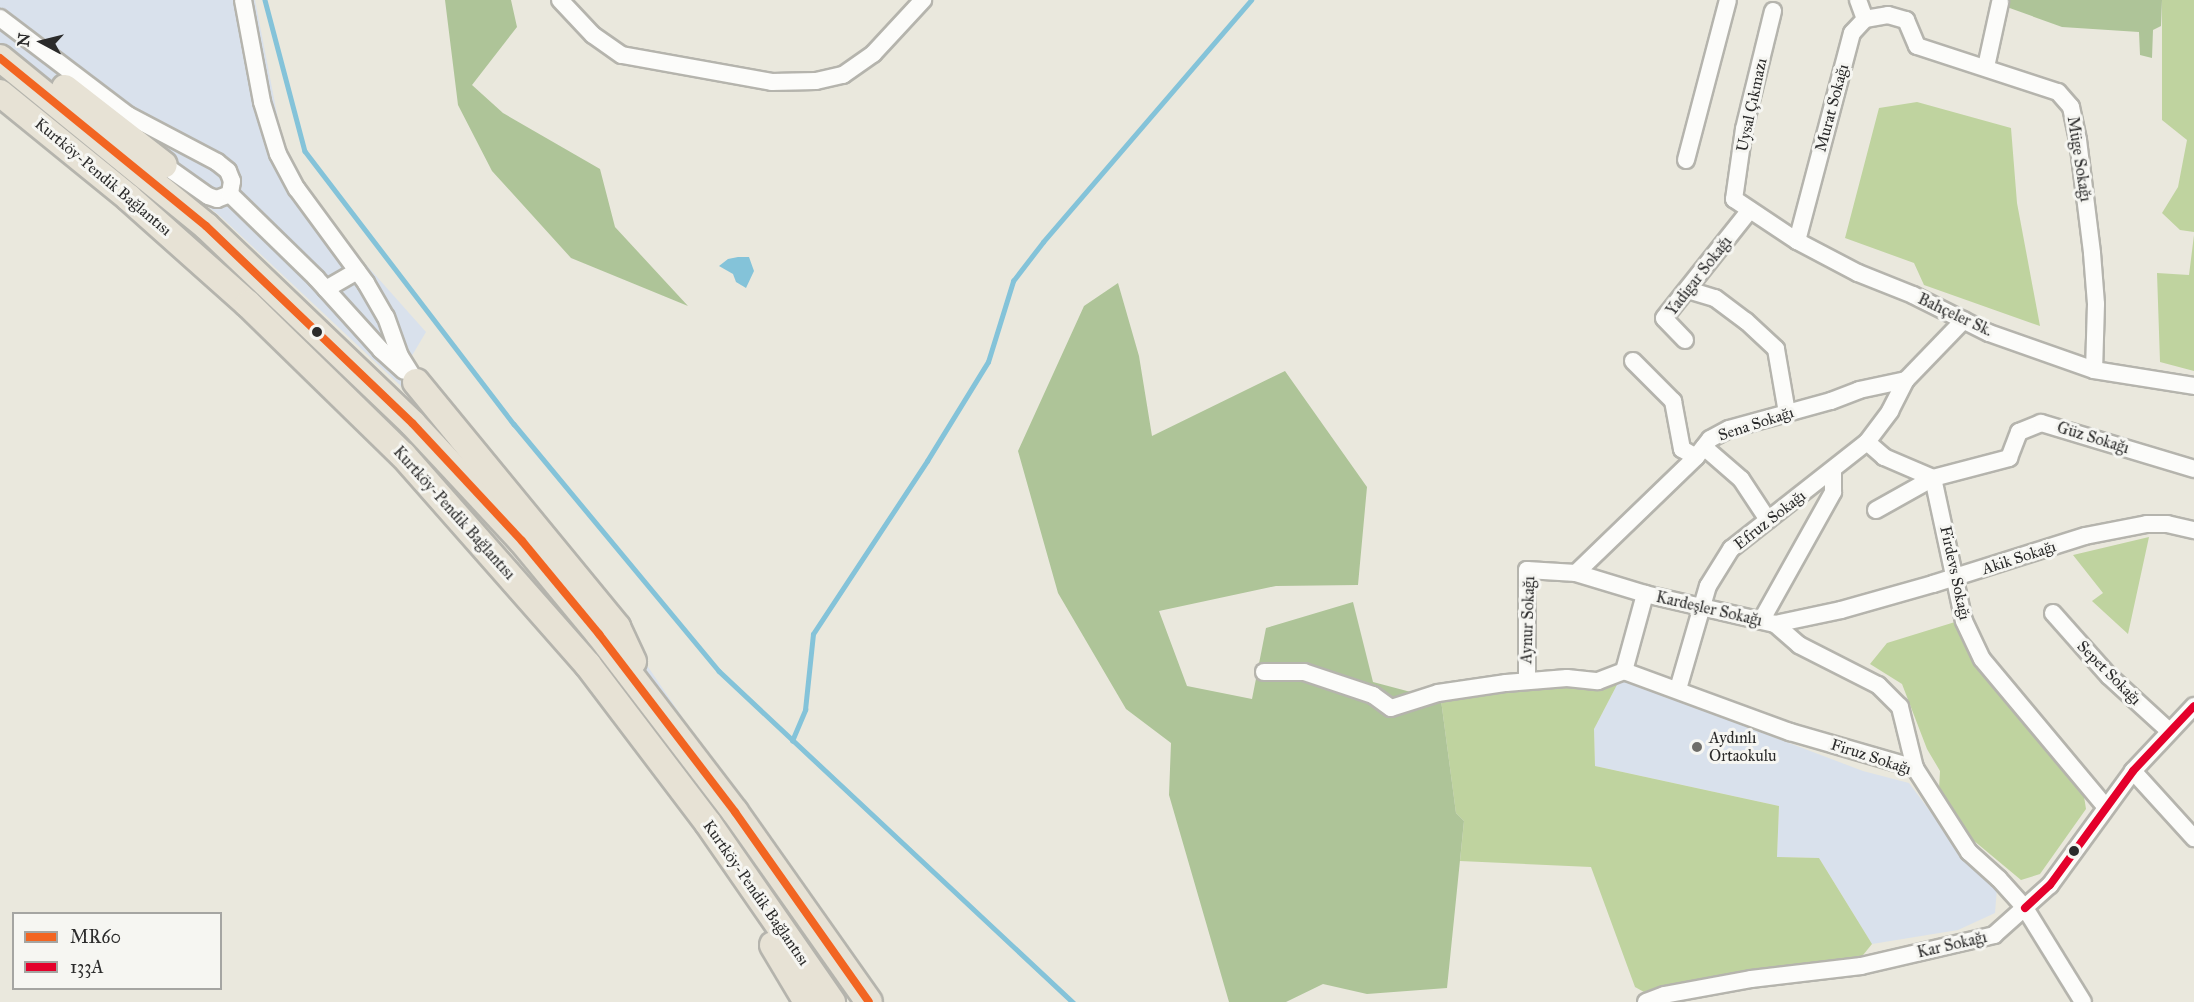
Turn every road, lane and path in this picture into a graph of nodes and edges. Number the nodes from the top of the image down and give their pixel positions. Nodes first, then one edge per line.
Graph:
1 (243, 0) edge
2 (560, 0) edge
3 (923, 0) edge
4 (1728, 0) edge
5 (1858, 0) edge
6 (2000, 3) dead end
7 (1773, 11) dead end
8 (0, 18) edge
9 (1865, 19) junction
10 (0, 39) edge
11 (0, 58) edge
12 (1986, 67) junction
13 (0, 93) edge
14 (1686, 160) dead end
15 (164, 165) joint
16 (230, 194) junction
17 (1734, 199) joint
18 (1750, 210) junction
19 (1797, 241) junction
20 (357, 271) junction
21 (326, 289) junction
22 (1688, 290) junction
23 (1964, 320) junction
24 (1685, 340) dead end
25 (1633, 361) dead end
26 (2094, 370) junction
27 (1906, 380) junction
28 (416, 382) junction
29 (2194, 386) edge
30 (1787, 413) junction
31 (1868, 442) junction
32 (1700, 452) junction
33 (2194, 469) edge
34 (1833, 470) junction
35 (1933, 478) junction
36 (1876, 510) dead end
37 (1768, 520) junction
38 (2194, 530) edge
39 (1576, 573) junction
40 (1954, 578) junction
41 (1645, 594) junction
42 (1701, 608) junction
43 (2053, 613) dead end
44 (1768, 623) junction
45 (1624, 671) junction
46 (1264, 672) dead end
47 (1527, 681) junction
48 (1678, 689) junction
49 (649, 700) junction
50 (2194, 706) edge
51 (2169, 731) junction
52 (1915, 768) junction
53 (2133, 771) junction
54 (2105, 806) junction
55 (708, 823) junction
56 (2194, 838) edge
57 (2025, 908) junction
58 (1684, 997) edge
59 (807, 1002) edge
60 (832, 1002) edge
61 (869, 1002) edge
62 (1646, 1002) edge
63 (2083, 1002) edge

1 - 20 street
2 - 3 street
4 - 14 street
5 - 9 street
6 - 12 street
7 - 17 street, Uysal Çıkmazı
8 - 16 street
9 - 12 street, Müge Sokağı
9 - 19 street, Murat Sokağı
10 - 15 highway
11 - 49 highway, Kurtköy-Pendik Bağlantısı
12 - 26 street, Müge Sokağı
13 - 55 highway, Kurtköy-Pendik Bağlantısı
15 - 16 street
16 - 21 street
17 - 18 street, Bahçeler Sk.
18 - 19 street, Bahçeler Sk.
18 - 22 street, Yadigar Sokağı
19 - 23 street, Bahçeler Sk.
20 - 21 street
20 - 28 street
21 - 28 street
22 - 24 street, Yadigar Sokağı
22 - 30 street
23 - 26 street, Bahçeler Sk.
23 - 27 street
25 - 32 street
26 - 29 street, Bahçeler Sk.
27 - 30 street, Sena Sokağı
27 - 31 street, Efruz Sokağı
28 - 49 highway
30 - 32 street, Sena Sokağı
31 - 34 street, Efruz Sokağı
31 - 35 street
32 - 37 street
32 - 39 street, Sena Sokağı
33 - 35 street, Güz Sokağı
34 - 37 street, Efruz Sokağı
34 - 44 street
35 - 36 street, Güz Sokağı
35 - 40 street, Firdevs Sokağı
37 - 42 street, Efruz Sokağı
38 - 40 street, Akik Sokağı
39 - 41 street, Kardeşler Sokağı
39 - 47 street, Aynur Sokağı
40 - 44 street, Akik Sokağı
40 - 54 street, Firdevs Sokağı
41 - 42 street, Kardeşler Sokağı
41 - 45 street
42 - 44 street, Kardeşler Sokağı
42 - 48 street, Efruz Sokağı
43 - 51 street, Sepet Sokağı
44 - 52 street, Kardeşler Sokağı
45 - 47 street
45 - 48 street, Firuz Sokağı
46 - 47 street
48 - 52 street, Firuz Sokağı
49 - 61 highway, Kurtköy-Pendik Bağlantısı
50 - 51 street, Kar Sokağı
51 - 53 street, Kar Sokağı
52 - 57 street, Firuz Sokağı
53 - 54 street, Kar Sokağı
53 - 56 street
54 - 57 street, Kar Sokağı
55 - 59 highway
55 - 60 highway, Kurtköy-Pendik Bağlantısı
57 - 58 street, Kar Sokağı
57 - 63 street, Firuz Sokağı
58 - 62 street, Kar Sokağı

